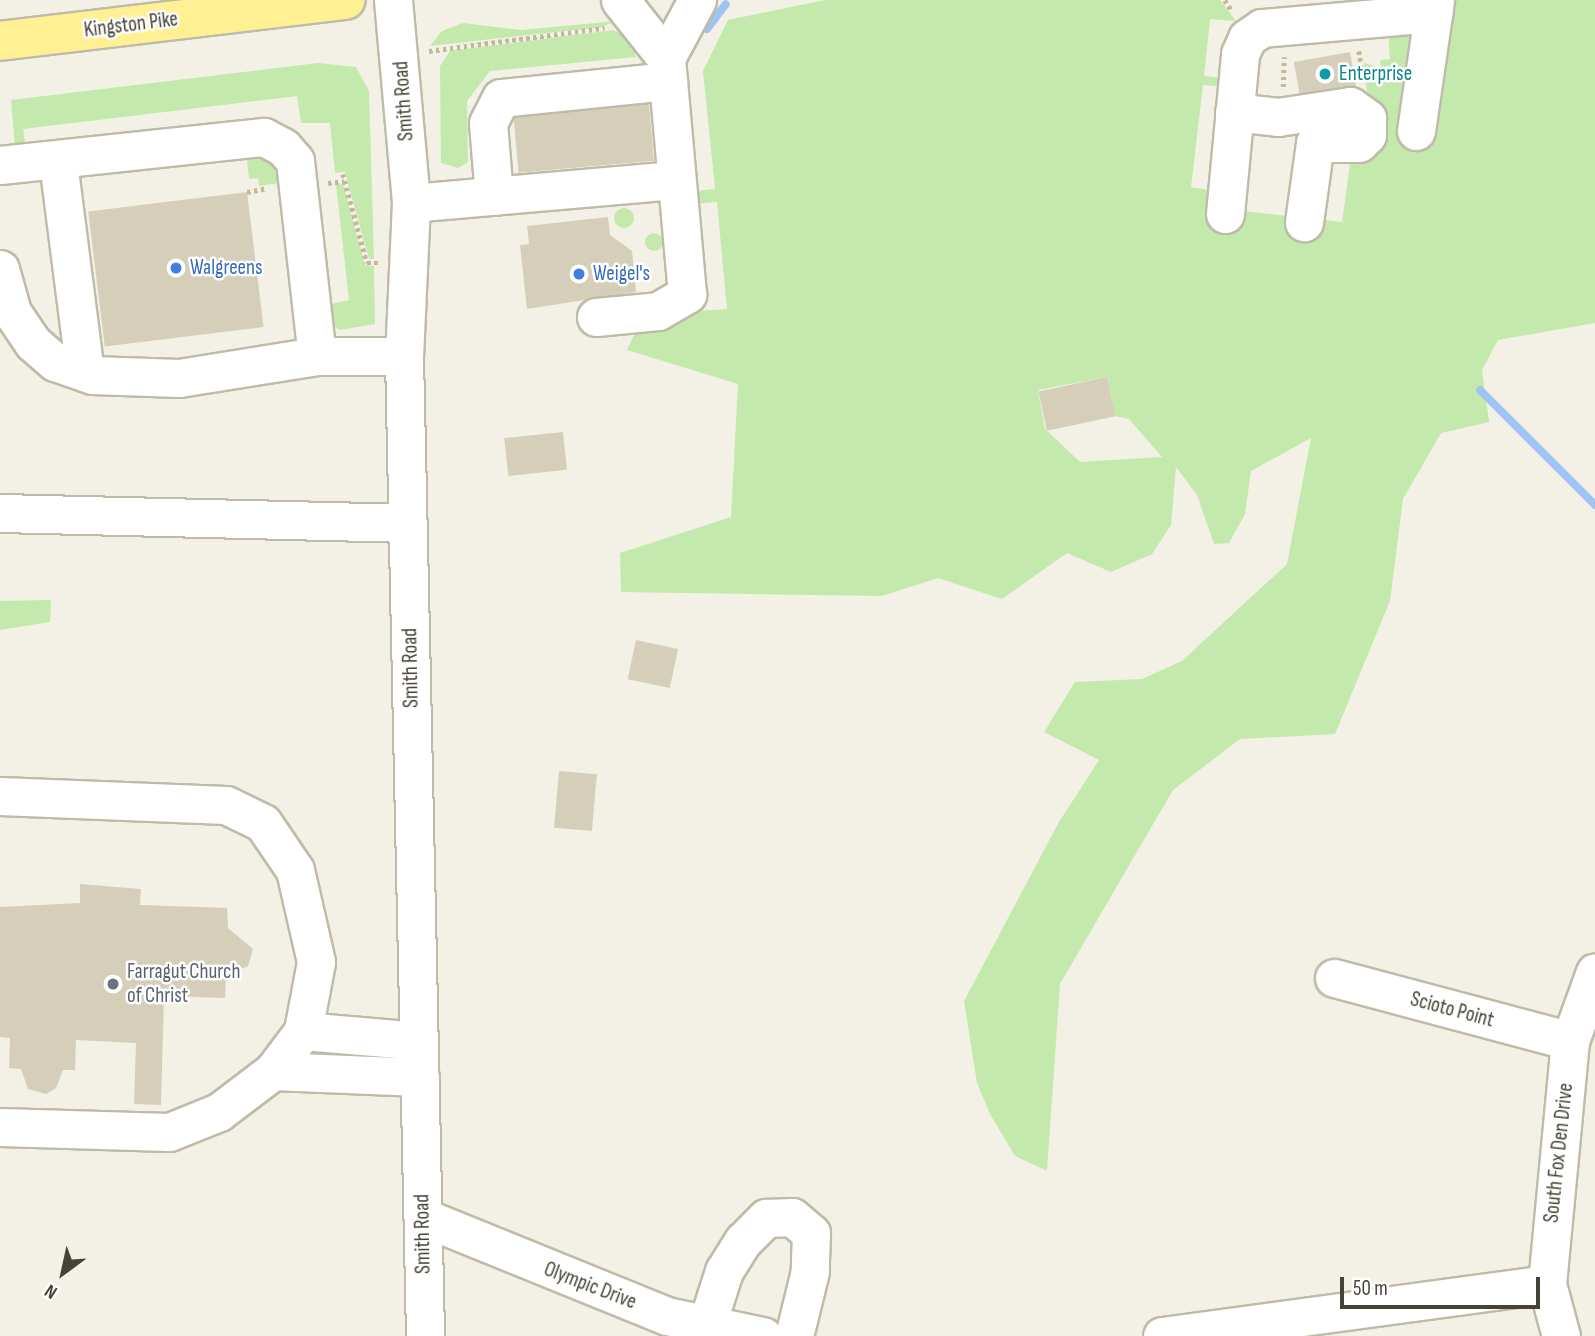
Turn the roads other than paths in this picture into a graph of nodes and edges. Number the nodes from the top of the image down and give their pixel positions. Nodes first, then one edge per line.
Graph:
1 (346, 0) edge
2 (393, 0) edge
3 (697, 0) edge
4 (1434, 7) edge
5 (630, 12) edge
6 (0, 41) edge
7 (667, 69) junction
8 (1234, 112) junction
9 (1416, 131) dead end
10 (58, 162) junction
11 (0, 165) edge
12 (676, 180) junction
13 (494, 196) junction
14 (411, 203) junction
15 (1225, 214) dead end
16 (1304, 222) dead end
17 (0, 269) edge
18 (596, 317) dead end
19 (317, 356) junction
20 (404, 356) junction
21 (83, 371) junction
22 (0, 513) edge
23 (408, 523) junction
24 (0, 796) edge
25 (1595, 972) edge
26 (1334, 978) dead end
27 (303, 1031) junction
28 (1570, 1041) junction
29 (420, 1059) junction
30 (273, 1072) junction
31 (0, 1127) edge
32 (423, 1217) junction
33 (1547, 1283) junction
34 (707, 1324) junction
35 (425, 1336) edge
36 (763, 1336) edge
37 (794, 1336) edge
38 (1163, 1336) edge
39 (1561, 1336) edge

1 - 6 main road, Kingston Pike
2 - 14 street, Smith Road
3 - 7 street
4 - 8 street
4 - 9 street
5 - 7 street
7 - 12 street
7 - 13 street
8 - 15 street
8 - 16 street
10 - 11 street
10 - 19 street
10 - 21 street
12 - 13 street
12 - 18 street
13 - 14 street
14 - 20 street, Smith Road
17 - 21 street
19 - 20 street
19 - 21 street
20 - 23 street, Smith Road
22 - 23 street
23 - 29 street, Smith Road
24 - 27 street
25 - 28 street, South Fox Den Drive
26 - 28 street, Scioto Point
27 - 29 street
27 - 30 street
28 - 33 street, South Fox Den Drive
29 - 30 street
29 - 32 street, Smith Road
30 - 31 street
32 - 34 street, Olympic Drive
32 - 35 street, Smith Road
33 - 38 street
33 - 39 street, South Fox Den Drive
34 - 36 street, Olympic Drive
34 - 37 street

